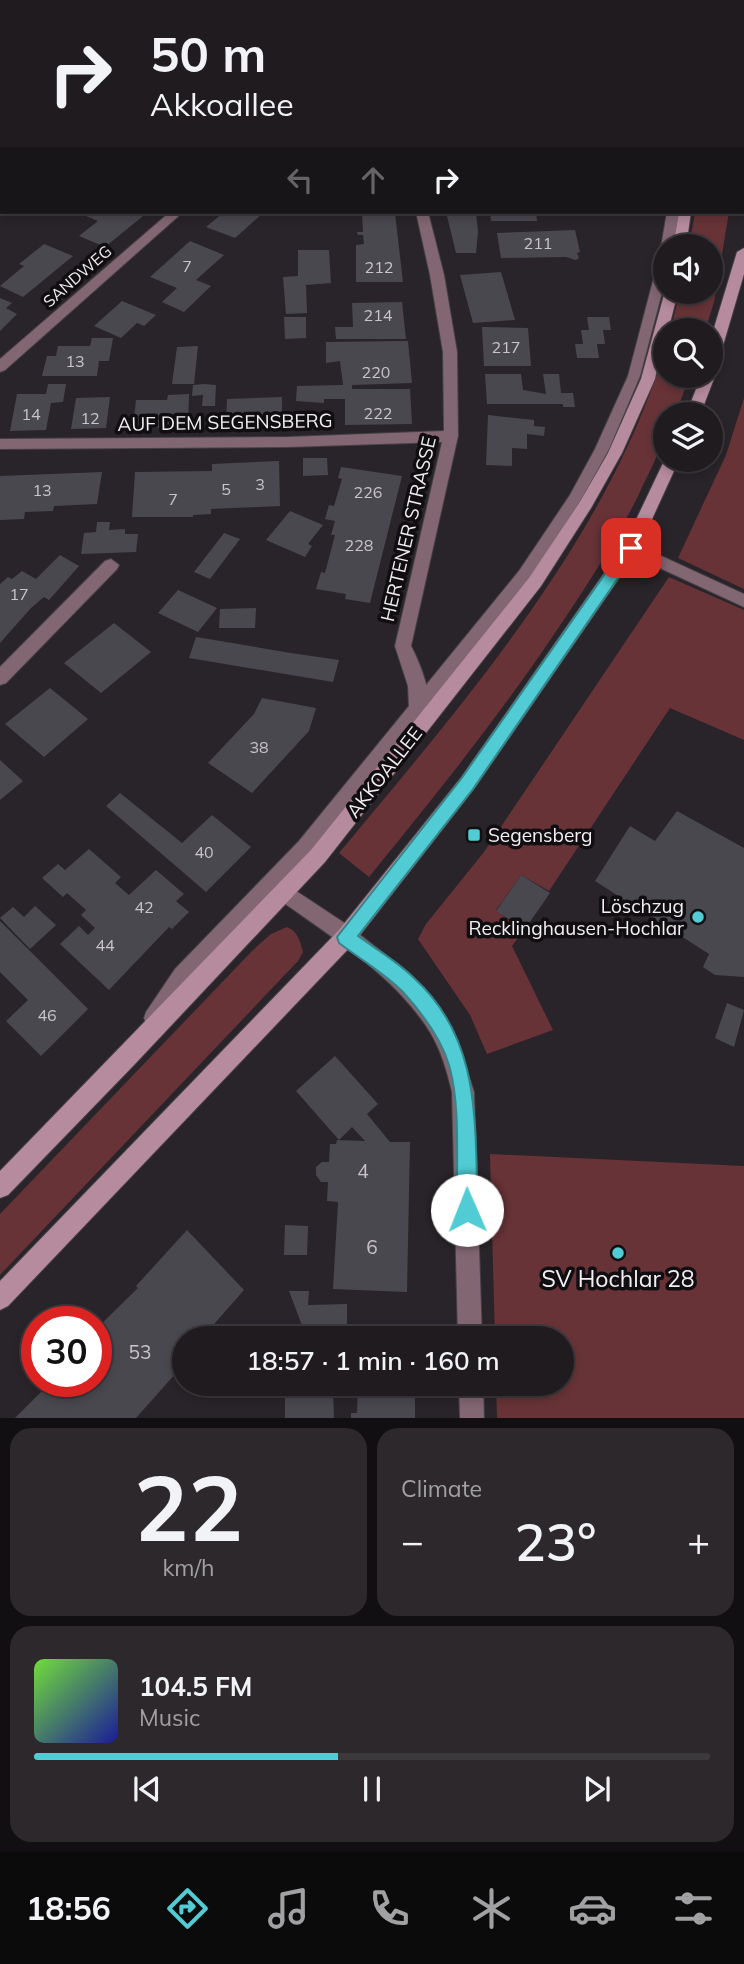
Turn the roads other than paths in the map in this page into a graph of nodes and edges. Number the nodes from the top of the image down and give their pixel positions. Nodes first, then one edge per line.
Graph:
1 (175, 214) edge
2 (422, 214) edge
3 (678, 214) edge
4 (679, 214) edge
5 (671, 234) edge
6 (679, 234) edge
7 (744, 252) edge
8 (653, 304) edge
9 (668, 304) edge
10 (723, 322) edge
11 (0, 367) edge
12 (452, 436) junction
13 (0, 444) edge
14 (666, 472) edge
15 (631, 548) junction
16 (111, 565) dead end
17 (744, 601) edge
18 (0, 678) edge
19 (421, 705) junction
20 (419, 729) junction
21 (284, 892) junction
22 (346, 937) junction
23 (127, 1058) junction
24 (0, 1187) edge
25 (0, 1298) edge
26 (470, 1326) edge
27 (471, 1396) edge
28 (472, 1418) edge

1 - 11 street, SANDWEG
2 - 12 street, HERTENER STRASSE
3 - 5 lane
4 - 6 main road
7 - 10 main road
8 - 19 lane
9 - 20 main road, AKKOALLEE
12 - 13 street, AUF DEM SEGENSBERG
12 - 19 street, HERTENER STRASSE
14 - 15 main road
15 - 17 street
15 - 22 main road
16 - 18 street
19 - 20 street, HERTENER STRASSE
19 - 23 lane
20 - 21 main road, AKKOALLEE
21 - 22 street
21 - 23 main road, AKKOALLEE
22 - 25 main road
22 - 26 street
23 - 24 main road, AKKOALLEE
27 - 28 street

